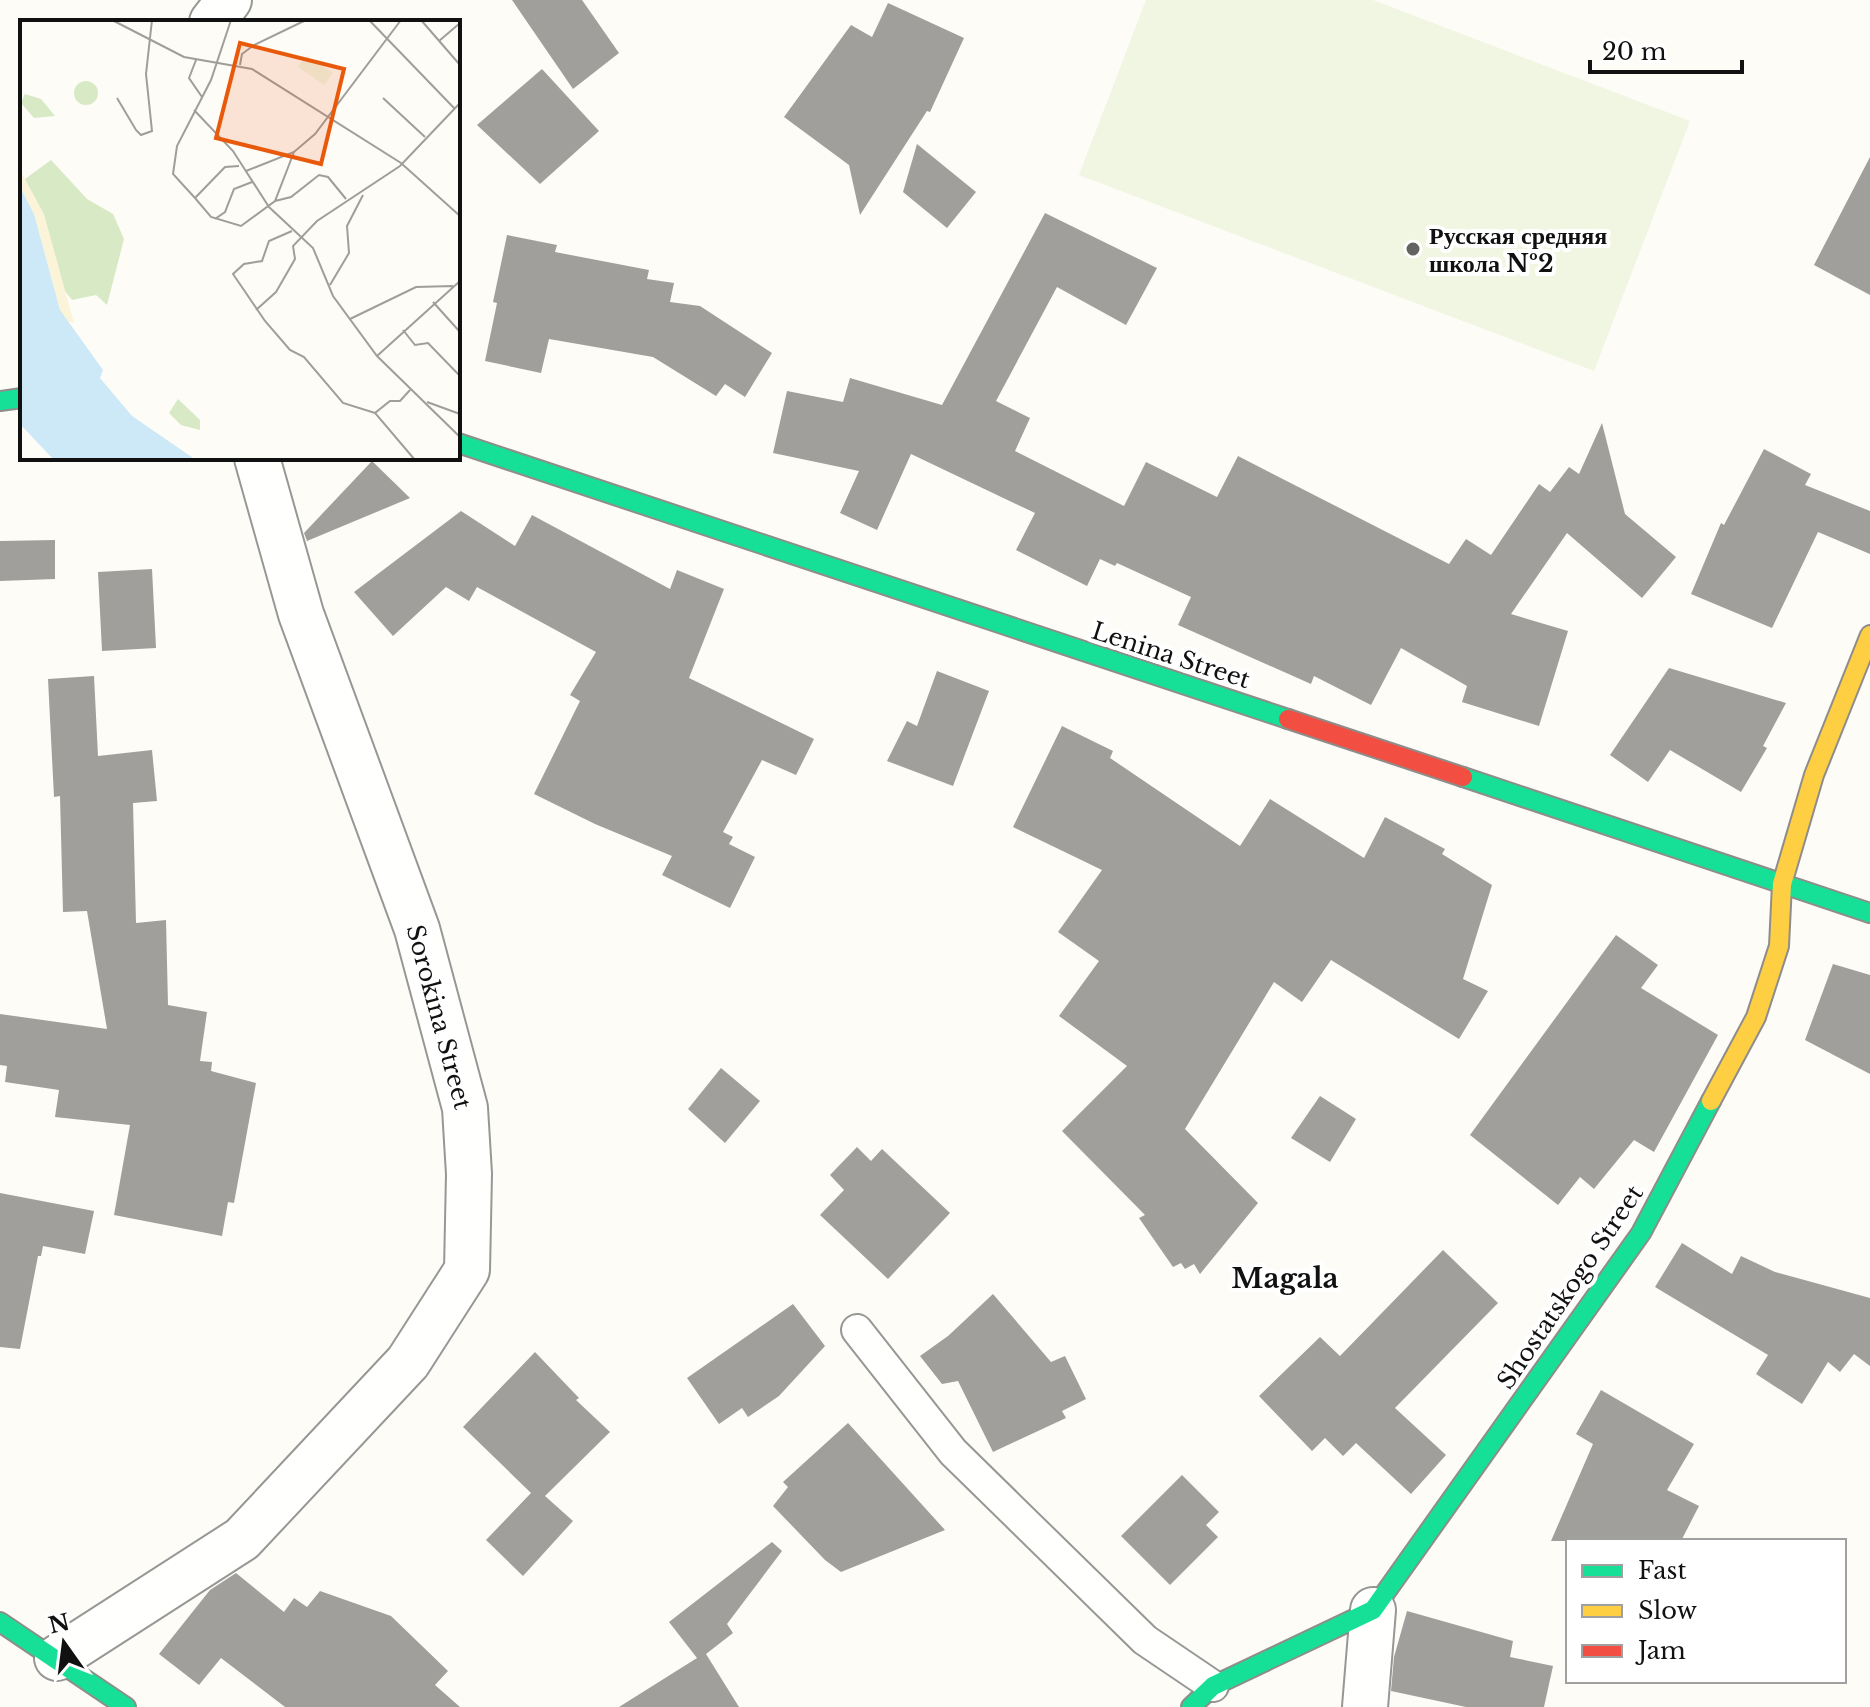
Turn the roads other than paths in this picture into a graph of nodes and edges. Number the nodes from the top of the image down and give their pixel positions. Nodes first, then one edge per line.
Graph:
1 (229, 0) edge
2 (214, 20) edge
3 (20, 398) edge
4 (0, 401) edge
5 (460, 444) edge
6 (258, 460) edge
7 (1870, 635) edge
8 (1782, 884) junction
9 (1870, 913) edge
10 (857, 1330) dead end
11 (1373, 1610) junction
12 (0, 1622) edge
13 (57, 1658) junction
14 (1213, 1686) junction
15 (126, 1707) edge
16 (1191, 1707) edge
17 (1365, 1707) edge

1 - 2 street
3 - 4 street
5 - 8 street, Lenina Street
6 - 13 street, Sorokina Street
7 - 8 street, Shostatskogo Street
8 - 9 street, Lenina Street
8 - 11 street, Shostatskogo Street
10 - 14 lane
11 - 14 street, Shostatskogo Street
11 - 17 street
12 - 13 street
13 - 15 street
14 - 16 street, Shostatskogo Street

